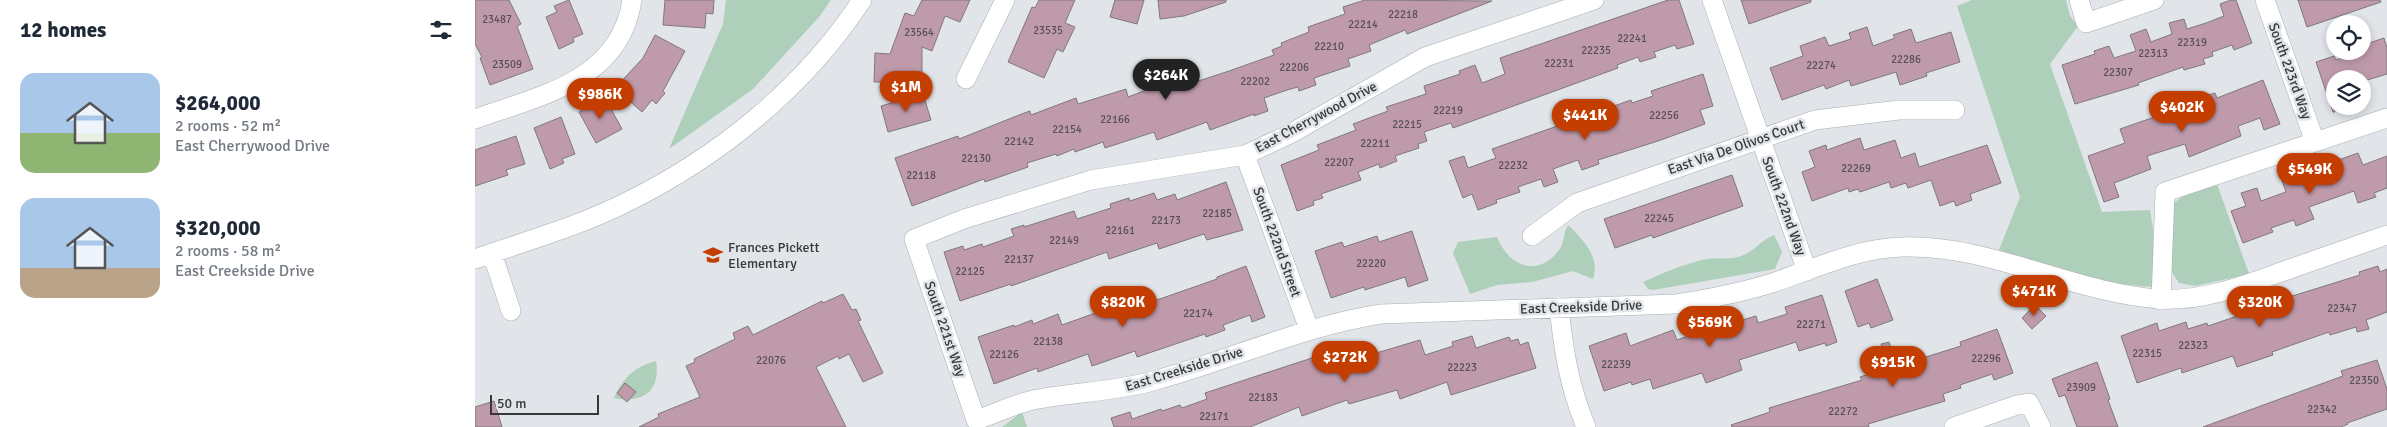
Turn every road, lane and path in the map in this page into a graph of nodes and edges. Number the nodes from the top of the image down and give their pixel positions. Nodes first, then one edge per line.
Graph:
1 (632, 0) edge
2 (862, 0) edge
3 (1005, 0) edge
4 (1594, 0) edge
5 (1712, 0) edge
6 (2079, 0) edge
7 (2154, 0) edge
8 (2265, 0) edge
9 (966, 80) dead end
10 (1955, 110) dead end
11 (2387, 118) edge
12 (475, 119) edge
13 (1760, 139) junction
14 (2315, 142) junction
15 (1245, 154) junction
16 (2387, 235) edge
17 (1532, 236) dead end
18 (914, 239) joint
19 (483, 256) edge
20 (1807, 270) junction
21 (2161, 300) junction
22 (1559, 308) junction
23 (511, 311) dead end
24 (1309, 330) junction
25 (976, 420) joint
26 (1586, 427) edge
27 (1954, 427) edge
28 (2041, 427) edge

1 - 12 street
2 - 19 street
3 - 9 street
4 - 15 street, East Cherrywood Drive
5 - 13 street, South 222nd Way
6 - 7 street
8 - 14 street, South 223rd Way
10 - 13 street, East Via De Olivos Court
11 - 14 street
13 - 17 street, East Via De Olivos Court
13 - 20 street, South 222nd Way
14 - 21 street
15 - 18 street, East Cherrywood Drive
15 - 24 street, South 222nd Street
16 - 21 street, East Creekside Drive
18 - 25 street, South 221st Way
19 - 23 street
20 - 21 street, East Creekside Drive
20 - 22 street, East Creekside Drive
22 - 24 street, East Creekside Drive
22 - 26 street
24 - 25 street, East Creekside Drive
27 - 28 street

